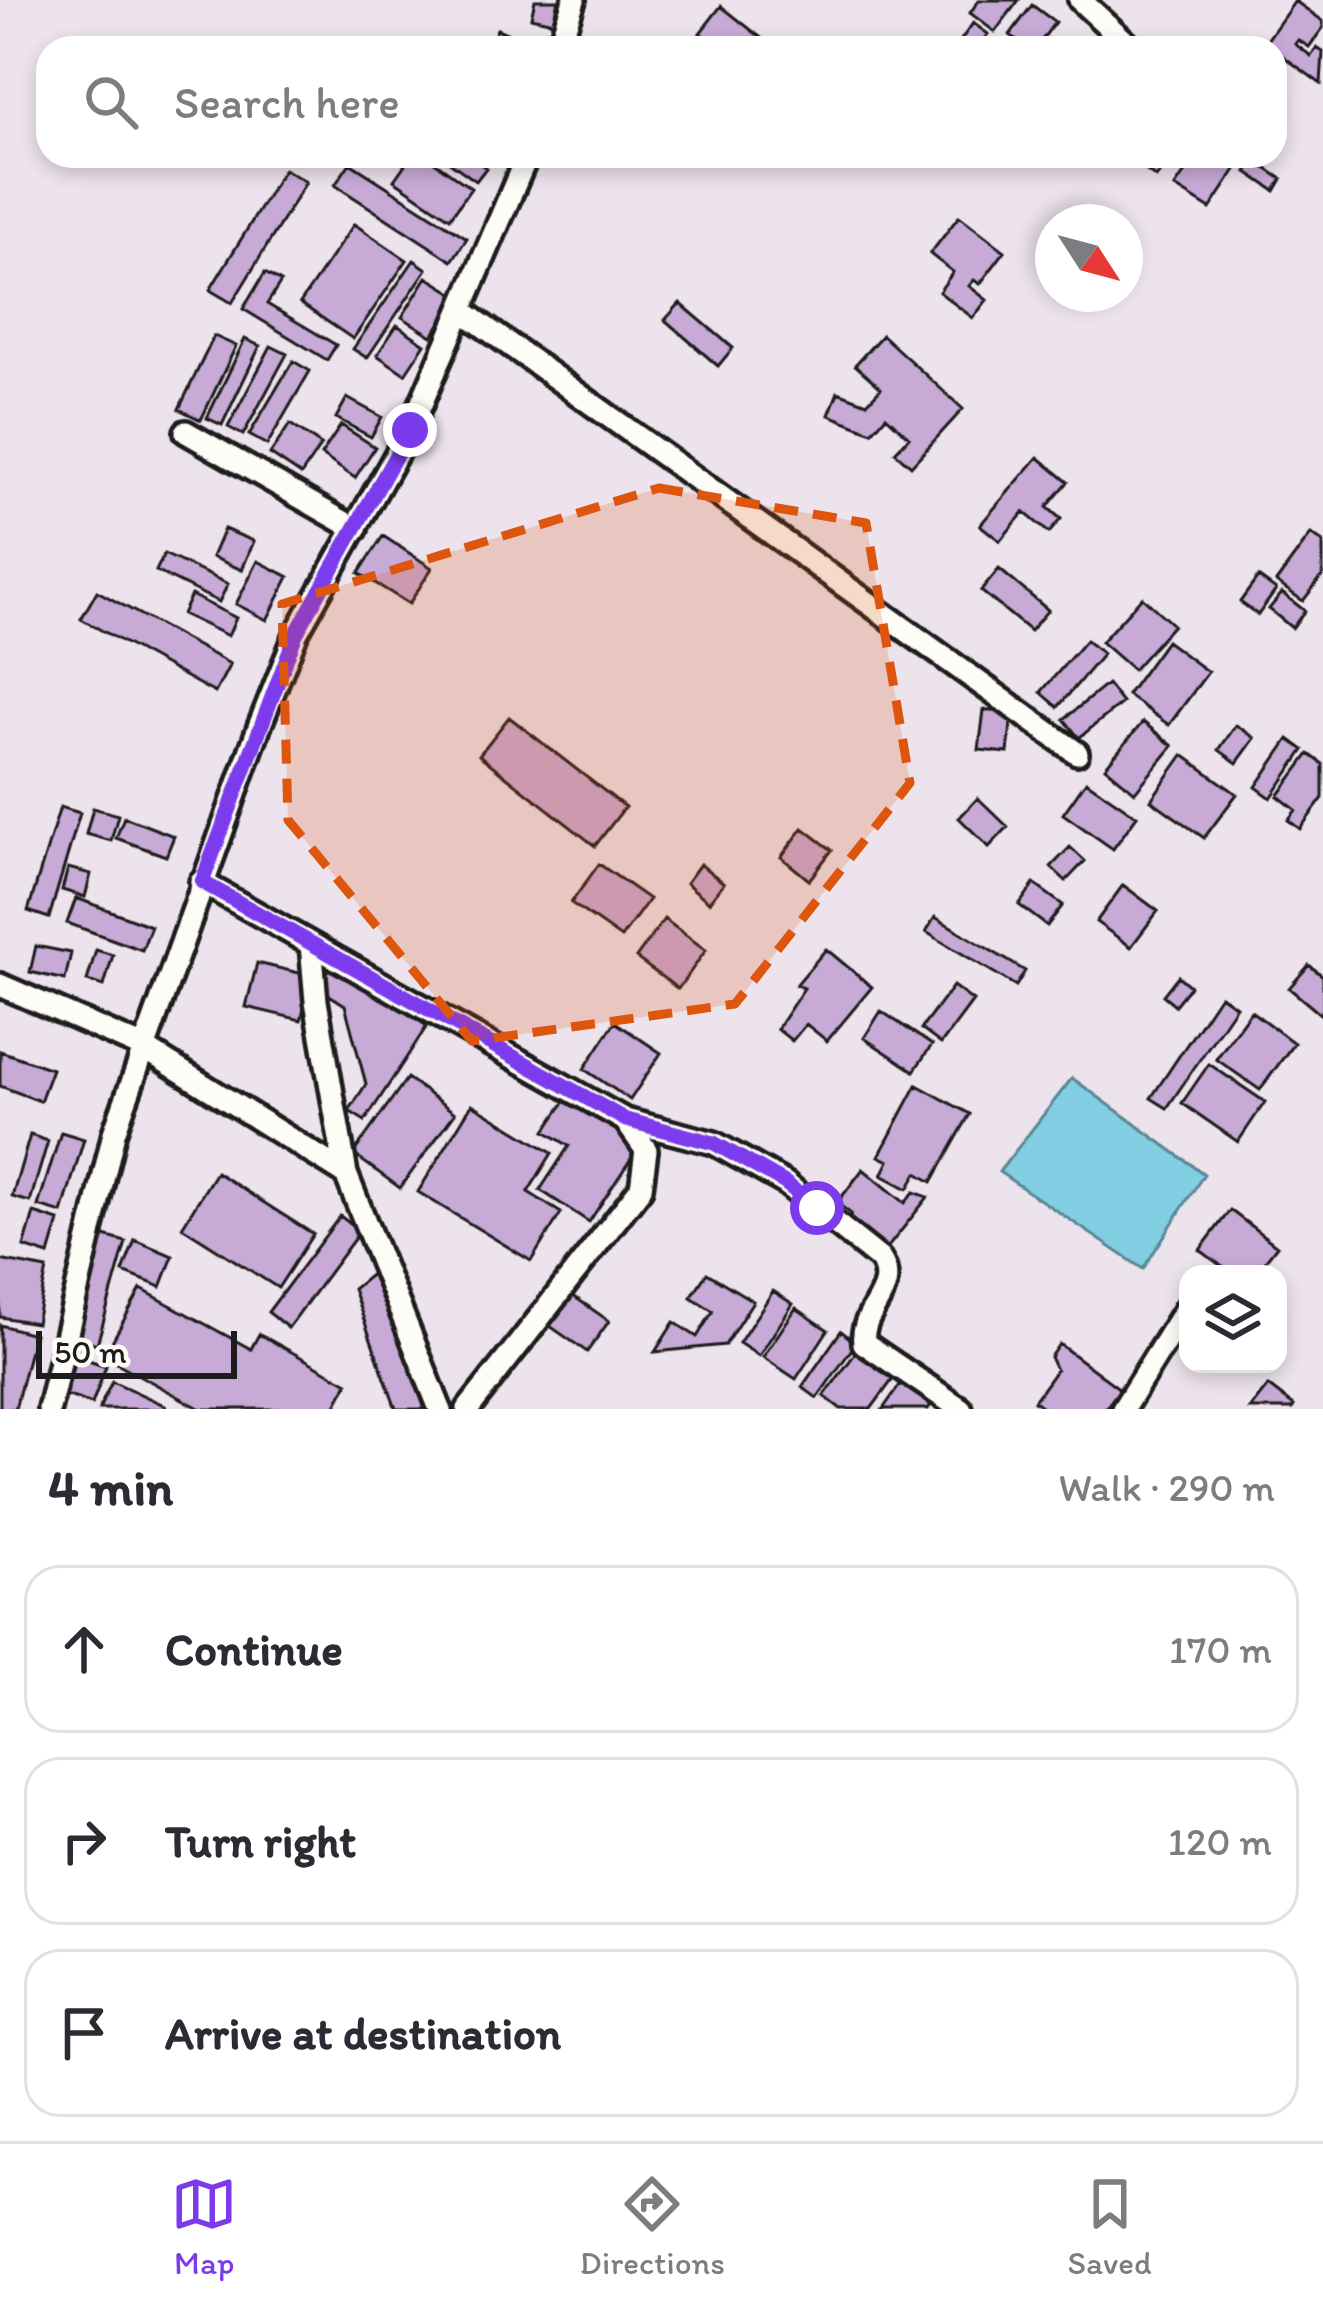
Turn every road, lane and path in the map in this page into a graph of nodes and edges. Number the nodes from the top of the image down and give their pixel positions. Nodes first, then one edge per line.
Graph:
1 (574, 0) edge
2 (1080, 0) edge
3 (562, 36) edge
4 (1119, 36) edge
5 (522, 168) edge
6 (464, 312) junction
7 (186, 432) dead end
8 (356, 529) junction
9 (1077, 753) dead end
10 (202, 882) junction
11 (310, 944) junction
12 (0, 985) edge
13 (144, 1048) junction
14 (626, 1120) junction
15 (346, 1174) junction
16 (1179, 1319) edge
17 (49, 1409) edge
18 (440, 1409) edge
19 (468, 1409) edge
20 (961, 1409) edge
21 (1123, 1409) edge

1 - 3 street
2 - 4 street
5 - 6 street
6 - 8 street
6 - 9 street
7 - 8 street
8 - 10 street
10 - 11 street
10 - 13 street
11 - 14 street
11 - 15 street
12 - 13 street
13 - 15 street
13 - 17 street
14 - 19 street
14 - 20 street
15 - 18 street
16 - 21 street

